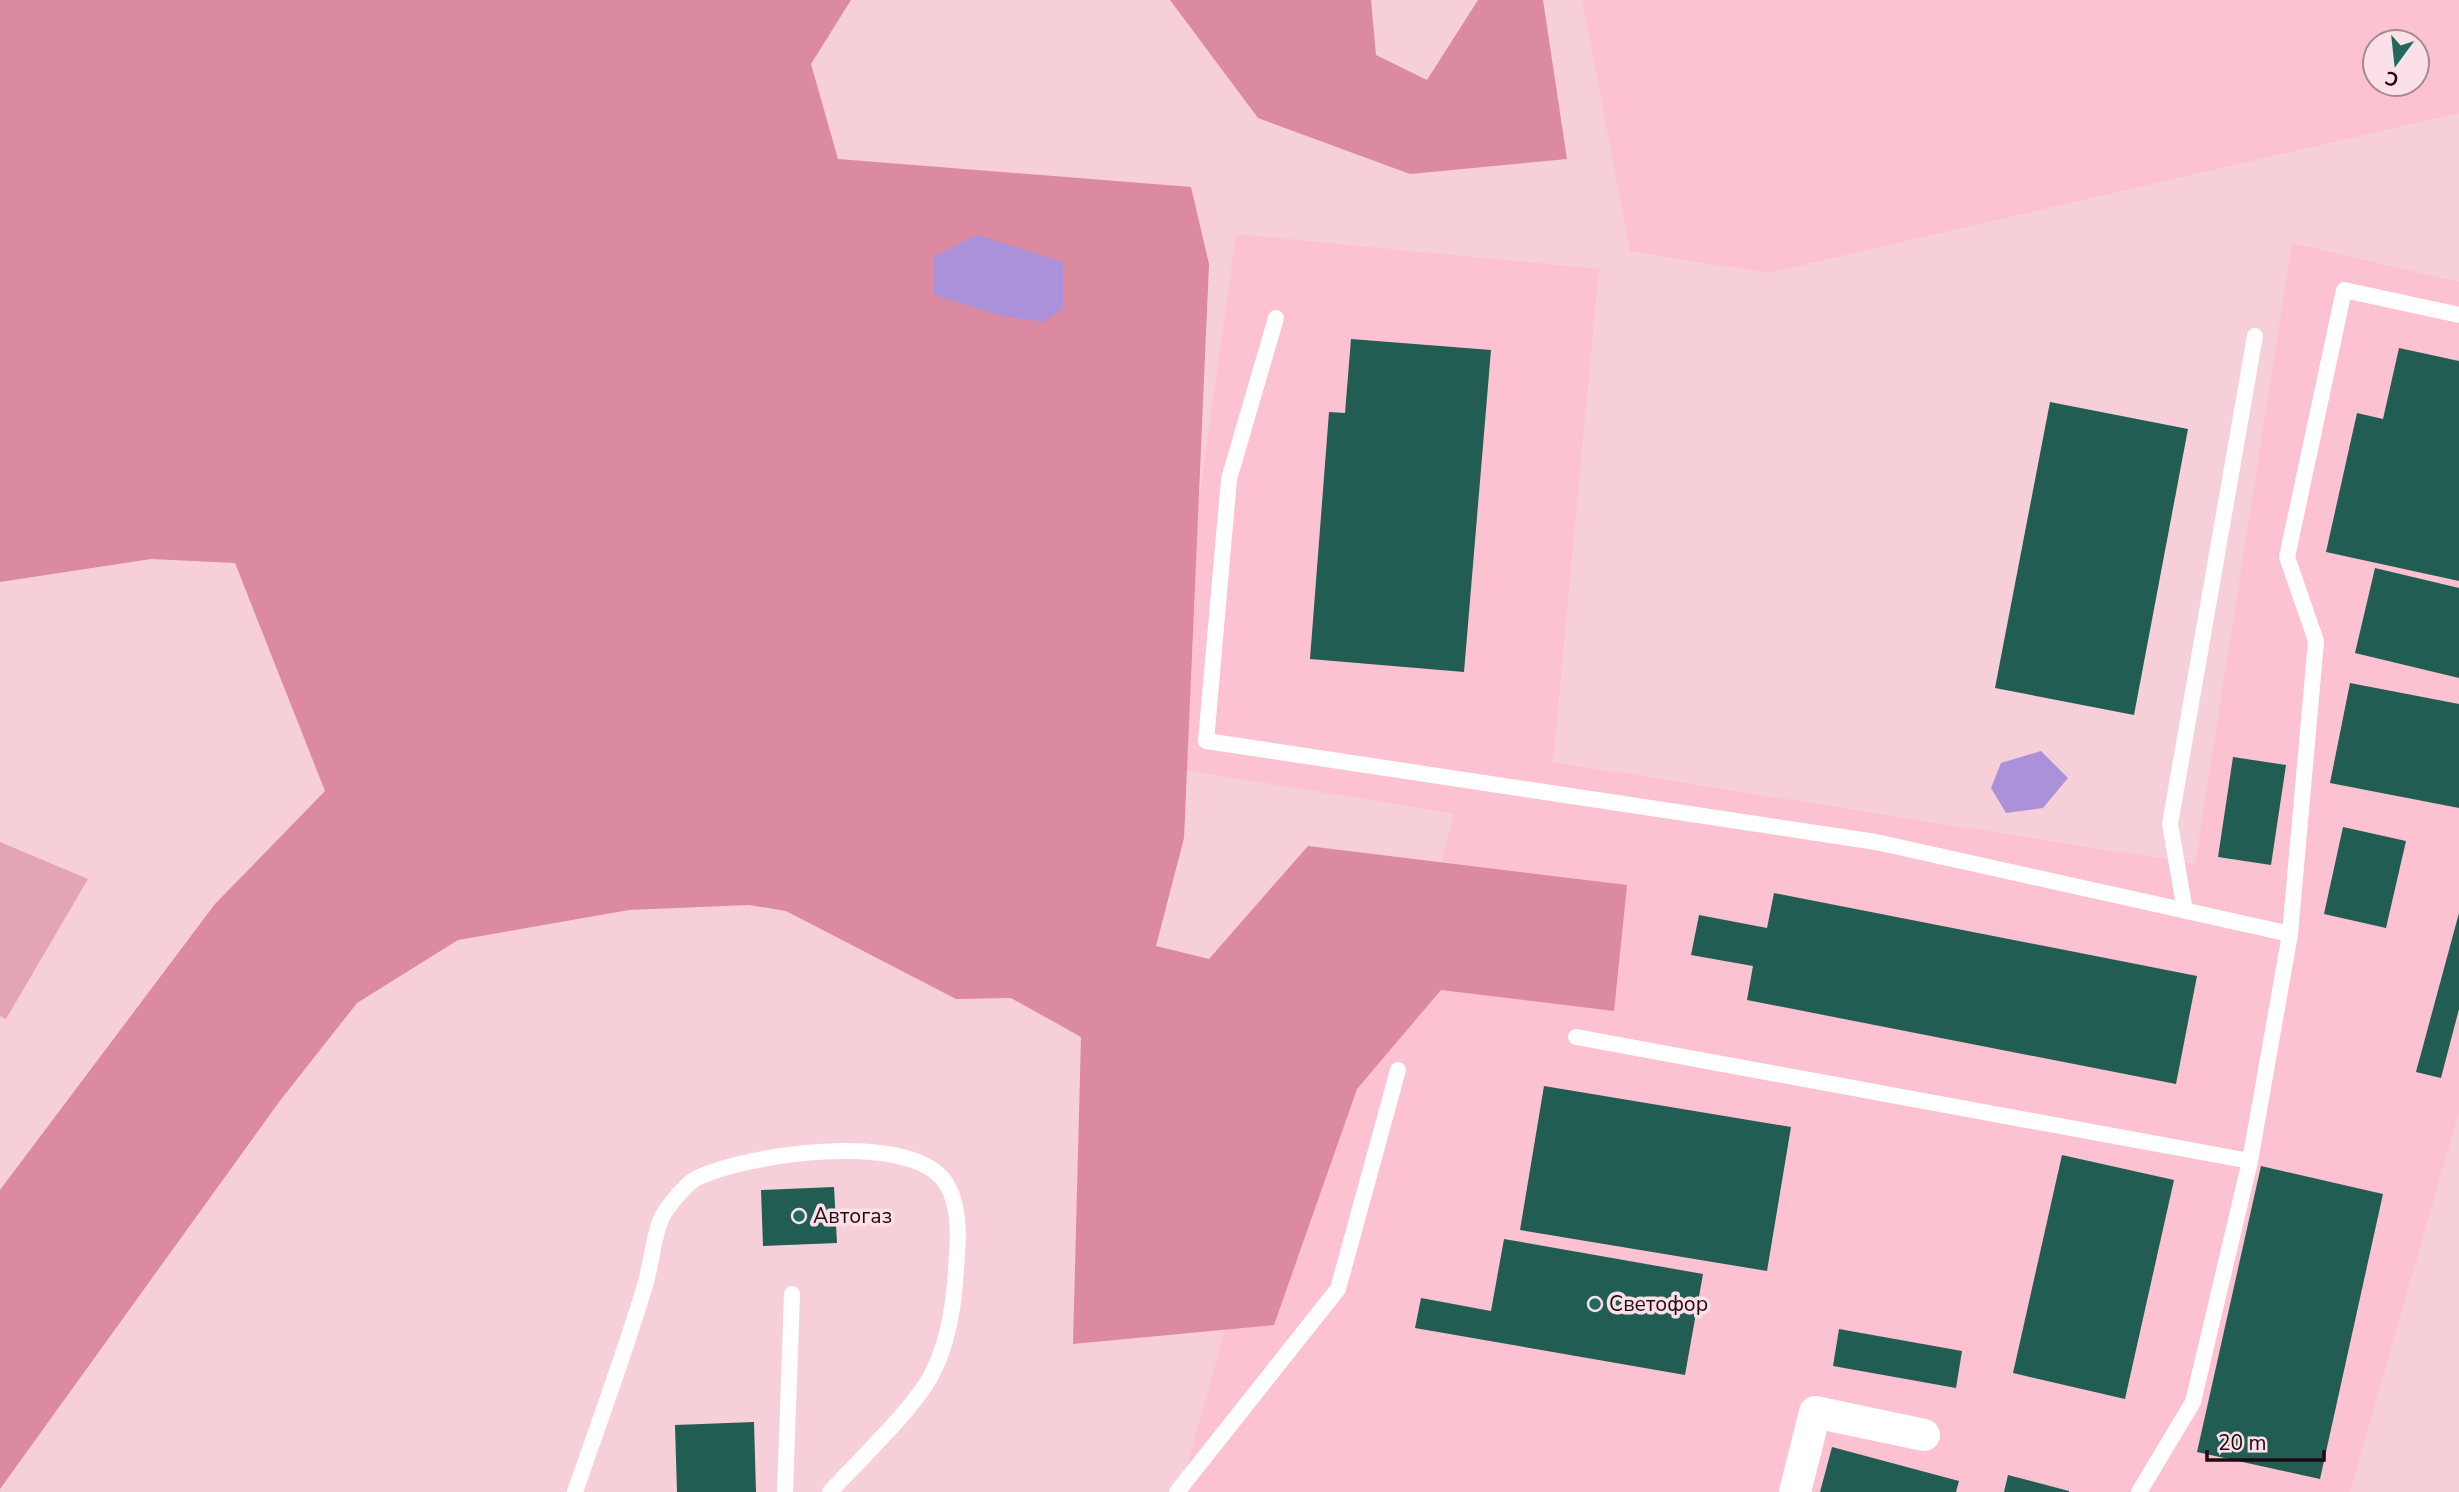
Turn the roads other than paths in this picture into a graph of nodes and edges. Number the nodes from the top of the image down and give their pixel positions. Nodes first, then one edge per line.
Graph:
1 (2459, 315) edge
2 (1276, 318) dead end
3 (2255, 336) dead end
4 (2185, 911) junction
5 (2290, 934) junction
6 (1576, 1037) dead end
7 (1398, 1070) dead end
8 (2250, 1161) junction
9 (792, 1294) dead end
10 (1924, 1435) dead end
11 (575, 1492) edge
12 (785, 1492) edge
13 (830, 1492) edge
14 (1177, 1492) edge
15 (1795, 1492) edge
16 (2139, 1492) edge

1 - 5 lane
2 - 4 lane
3 - 4 lane
4 - 5 lane
5 - 8 lane
6 - 8 lane
7 - 14 lane
8 - 16 lane
9 - 12 lane
10 - 15 street
11 - 13 lane

